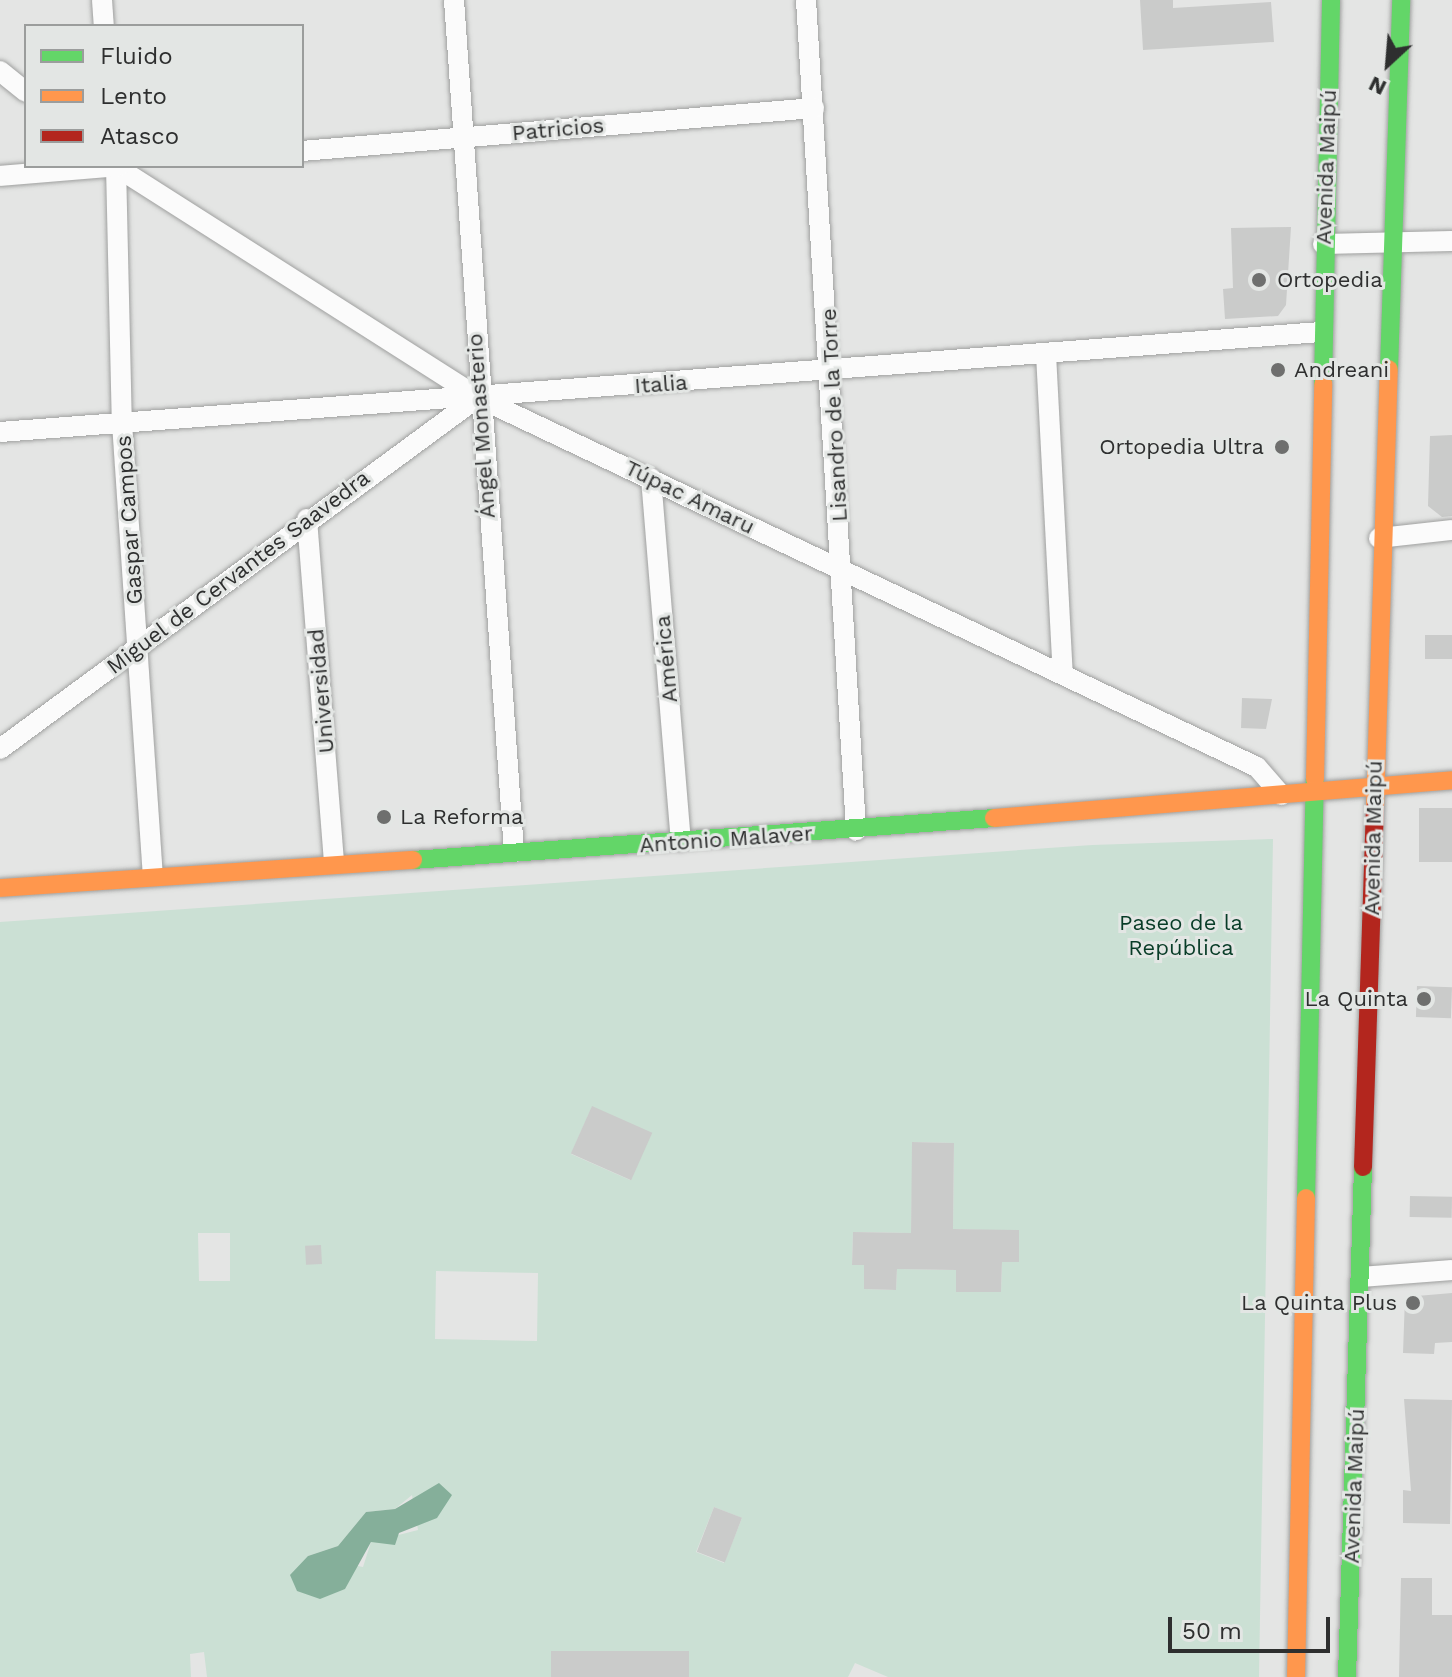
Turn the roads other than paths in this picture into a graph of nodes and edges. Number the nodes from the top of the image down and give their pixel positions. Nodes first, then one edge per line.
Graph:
1 (102, 0) edge
2 (454, 0) edge
3 (806, 0) edge
4 (1331, 0) edge
5 (1401, 0) edge
6 (104, 24) edge
7 (0, 71) edge
8 (24, 90) edge
9 (814, 108) junction
10 (464, 137) junction
11 (304, 151) edge
12 (93, 168) edge
13 (116, 168) edge
14 (119, 168) edge
15 (0, 176) edge
16 (1452, 241) edge
17 (1391, 242) junction
18 (1323, 244) junction
19 (1321, 332) junction
20 (1046, 354) junction
21 (832, 371) junction
22 (477, 397) junction
23 (122, 423) junction
24 (0, 432) edge
25 (651, 478) junction
26 (307, 519) junction
27 (1452, 530) edge
28 (1379, 538) junction
29 (843, 572) junction
30 (139, 647) junction
31 (1063, 674) junction
32 (0, 749) edge
33 (1452, 780) edge
34 (1375, 786) junction
35 (1309, 793) junction
36 (1281, 795) junction
37 (856, 830) junction
38 (681, 841) junction
39 (514, 852) junction
40 (334, 862) junction
41 (153, 874) junction
42 (0, 888) edge
43 (1452, 1270) edge
44 (1361, 1277) junction
45 (1296, 1677) edge
46 (1347, 1677) edge

1 - 6 street
2 - 10 street, Ángel Monasterio
3 - 9 street, Lisandro de la Torre
4 - 18 main road, Avenida Maipú
5 - 17 main road, Avenida Maipú
7 - 8 street
9 - 10 street, Patricios
9 - 21 street, Lisandro de la Torre
10 - 11 street, Patricios
10 - 22 street, Ángel Monasterio
12 - 15 street
13 - 23 street, Gaspar Campos
14 - 22 street, Túpac Amaru
16 - 17 street
17 - 18 street
17 - 28 main road, Avenida Maipú
18 - 19 main road, Avenida Maipú
19 - 20 street, Italia
19 - 35 main road, Avenida Maipú
20 - 21 street, Italia
20 - 31 street
21 - 22 street, Italia
21 - 29 street, Lisandro de la Torre
22 - 23 street, Italia
22 - 25 street, Túpac Amaru
22 - 26 street, Miguel de Cervantes Saavedra
22 - 39 street, Ángel Monasterio
23 - 24 street, Italia
23 - 30 street, Gaspar Campos
25 - 29 street, Túpac Amaru
25 - 38 street, América
26 - 30 street, Miguel de Cervantes Saavedra
26 - 40 street, Universidad
27 - 28 street
28 - 34 main road, Avenida Maipú
29 - 31 street, Túpac Amaru
29 - 37 street, Lisandro de la Torre
30 - 32 street, Miguel de Cervantes Saavedra
30 - 41 street, Gaspar Campos
31 - 36 street, Túpac Amaru
33 - 34 main road, Antonio Malaver
34 - 35 main road, Antonio Malaver
34 - 44 main road, Avenida Maipú
35 - 36 main road, Antonio Malaver
35 - 45 main road, Avenida Maipú
36 - 37 main road, Antonio Malaver
37 - 38 main road, Antonio Malaver
38 - 39 main road, Antonio Malaver
39 - 40 main road, Antonio Malaver
40 - 41 main road, Antonio Malaver
41 - 42 main road, Antonio Malaver
43 - 44 street
44 - 46 main road, Avenida Maipú

